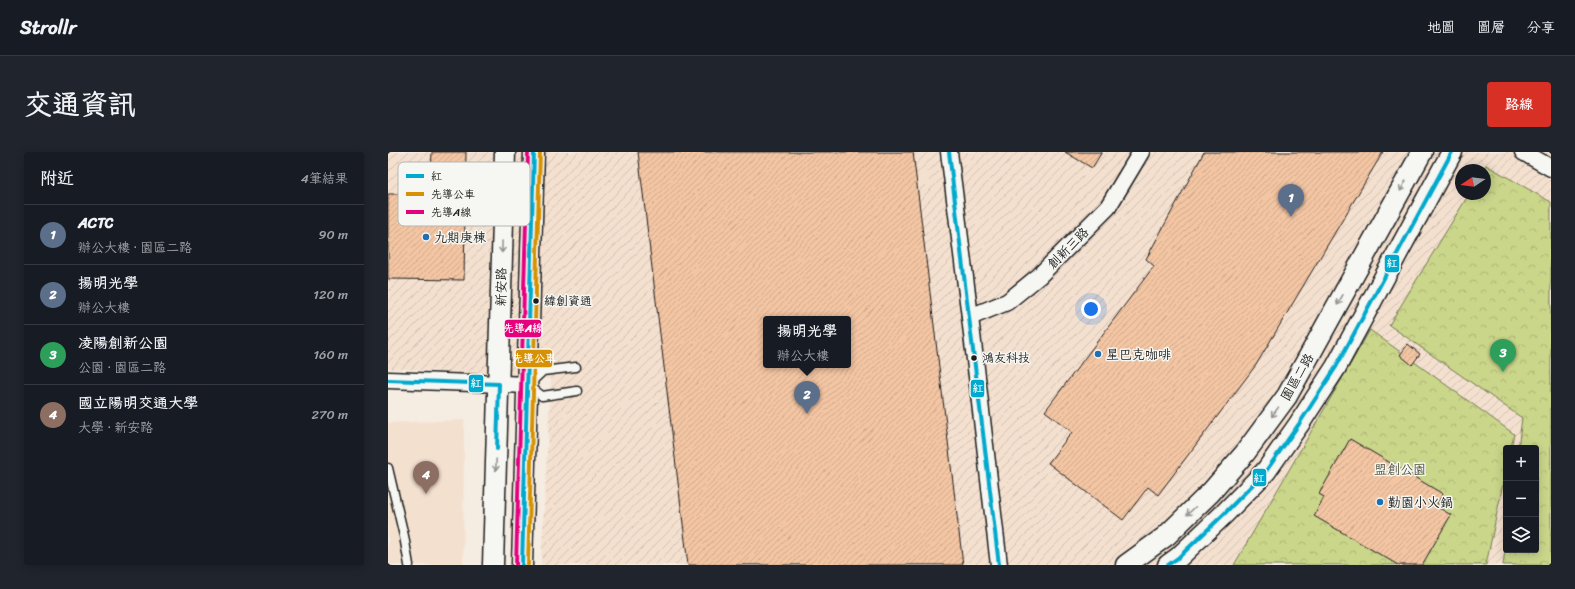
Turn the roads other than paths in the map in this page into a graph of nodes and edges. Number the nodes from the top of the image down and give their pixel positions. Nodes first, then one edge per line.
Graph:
1 (504, 152) edge
2 (534, 152) edge
3 (949, 152) edge
4 (1141, 152) edge
5 (1422, 152) edge
6 (1452, 152) edge
7 (1523, 152) edge
8 (504, 162) edge
9 (1551, 168) edge
10 (502, 226) edge
11 (970, 317) junction
12 (576, 367) dead end
13 (388, 380) edge
14 (499, 384) junction
15 (528, 385) junction
16 (577, 391) dead end
17 (388, 468) edge
18 (409, 565) edge
19 (493, 565) edge
20 (522, 565) edge
21 (999, 565) edge
22 (1126, 565) edge
23 (1168, 565) edge

1 -> 8 street, 新安路
2 - 15 street
3 - 11 street
4 - 11 street, 創新三路
5 -> 22 street, 園區二路
6 - 23 street, 園區二路
7 - 9 street
10 -> 14 street, 新安路
11 - 21 street
12 - 15 lane
13 - 14 street
14 - 15 street
14 -> 19 street, 新安路
15 - 16 lane
15 - 20 street
17 - 18 lane

